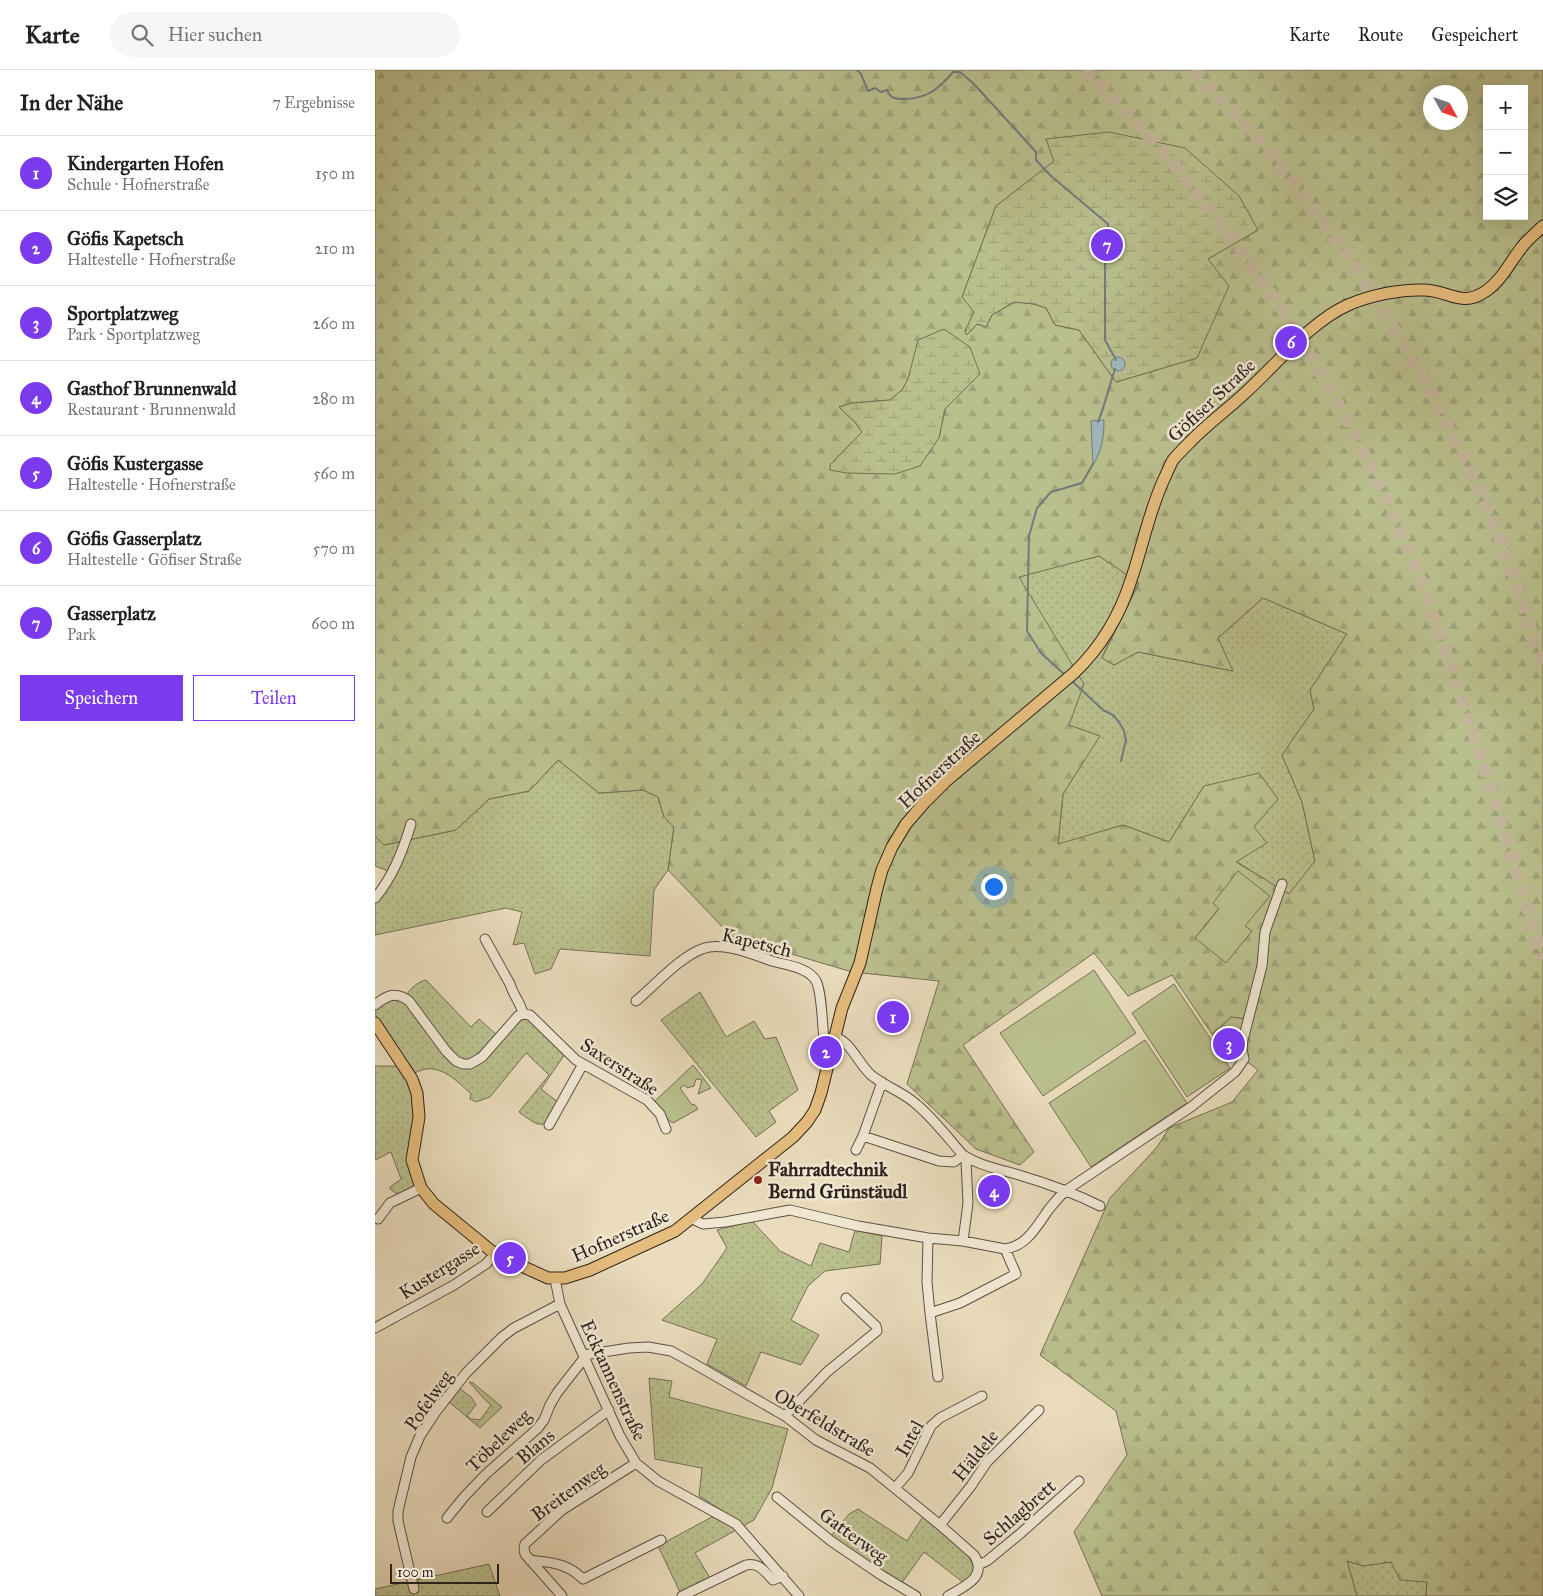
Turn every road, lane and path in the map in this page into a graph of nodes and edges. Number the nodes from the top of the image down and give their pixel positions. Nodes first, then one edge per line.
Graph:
1 (1543, 226) edge
2 (1074, 673) joint
3 (411, 824) dead end
4 (1282, 884) dead end
5 (375, 898) edge
6 (485, 939) dead end
7 (636, 1002) dead end
8 (375, 1005) edge
9 (523, 1014) junction
10 (375, 1023) edge
11 (834, 1040) junction
12 (583, 1064) junction
13 (882, 1082) junction
14 (549, 1125) dead end
15 (666, 1129) dead end
16 (863, 1136) junction
17 (856, 1150) dead end
18 (963, 1155) junction
19 (421, 1188) junction
20 (1065, 1191) junction
21 (1100, 1206) dead end
22 (378, 1218) dead end
23 (692, 1219) junction
24 (928, 1238) junction
25 (963, 1241) junction
26 (1005, 1249) junction
27 (495, 1254) junction
28 (555, 1279) junction
29 (846, 1298) dead end
30 (560, 1304) junction
31 (930, 1313) junction
32 (375, 1328) edge
33 (585, 1356) junction
34 (938, 1377) dead end
35 (982, 1396) dead end
36 (609, 1410) junction
37 (1039, 1410) dead end
38 (785, 1416) junction
39 (636, 1462) junction
40 (1079, 1481) dead end
41 (895, 1488) junction
42 (777, 1497) dead end
43 (487, 1512) dead end
44 (447, 1518) dead end
45 (940, 1525) junction
46 (661, 1540) dead end
47 (530, 1560) junction
48 (978, 1565) junction
49 (783, 1576) junction
50 (413, 1588) dead end
51 (562, 1596) edge
52 (682, 1596) edge
53 (799, 1596) edge
54 (916, 1596) edge
55 (948, 1596) edge

1 - 2 main road, Göfiser Straße
2 - 11 main road, Hofnerstraße
3 - 5 street
4 - 20 street
6 - 9 street
7 - 11 street, Kapetsch
8 - 9 street
9 - 12 street, Saxerstraße
10 - 19 main road, Hofnerstraße
11 - 13 street
11 - 23 main road, Hofnerstraße
12 - 14 street
12 - 15 street, Saxerstraße
13 - 16 street
13 - 18 street
16 - 17 street
16 - 18 street
18 - 20 street
18 - 25 street
19 - 22 street
19 - 27 main road, Hofnerstraße
20 - 21 street
20 - 26 street
23 - 24 street
23 - 28 main road, Hofnerstraße
24 - 25 street
24 - 31 street
25 - 26 street
26 - 31 street
27 - 28 main road, Hofnerstraße
27 - 32 street, Kustergasse
28 - 30 street, Ecktannenstraße
29 - 38 street
30 - 33 street, Ecktannenstraße
30 - 50 street, Pofelweg
31 - 34 street
33 - 36 street, Ecktannenstraße
33 - 38 street, Oberfeldstraße
33 - 44 street, Töbeleweg
35 - 41 street, Intel
36 - 39 street, Ecktannenstraße
36 - 43 street, Blans
37 - 45 street, Häldele
38 - 41 street, Oberfeldstraße
39 - 47 street, Breitenweg
39 - 49 street, Ecktannenstraße
40 - 48 street, Schlagbrett
41 - 45 street, Oberfeldstraße
42 - 54 street, Gatterweg
45 - 48 street, Oberfeldstraße
46 - 47 street
47 - 51 street
48 - 55 street
49 - 52 street
49 - 53 street, Ecktannenstraße

